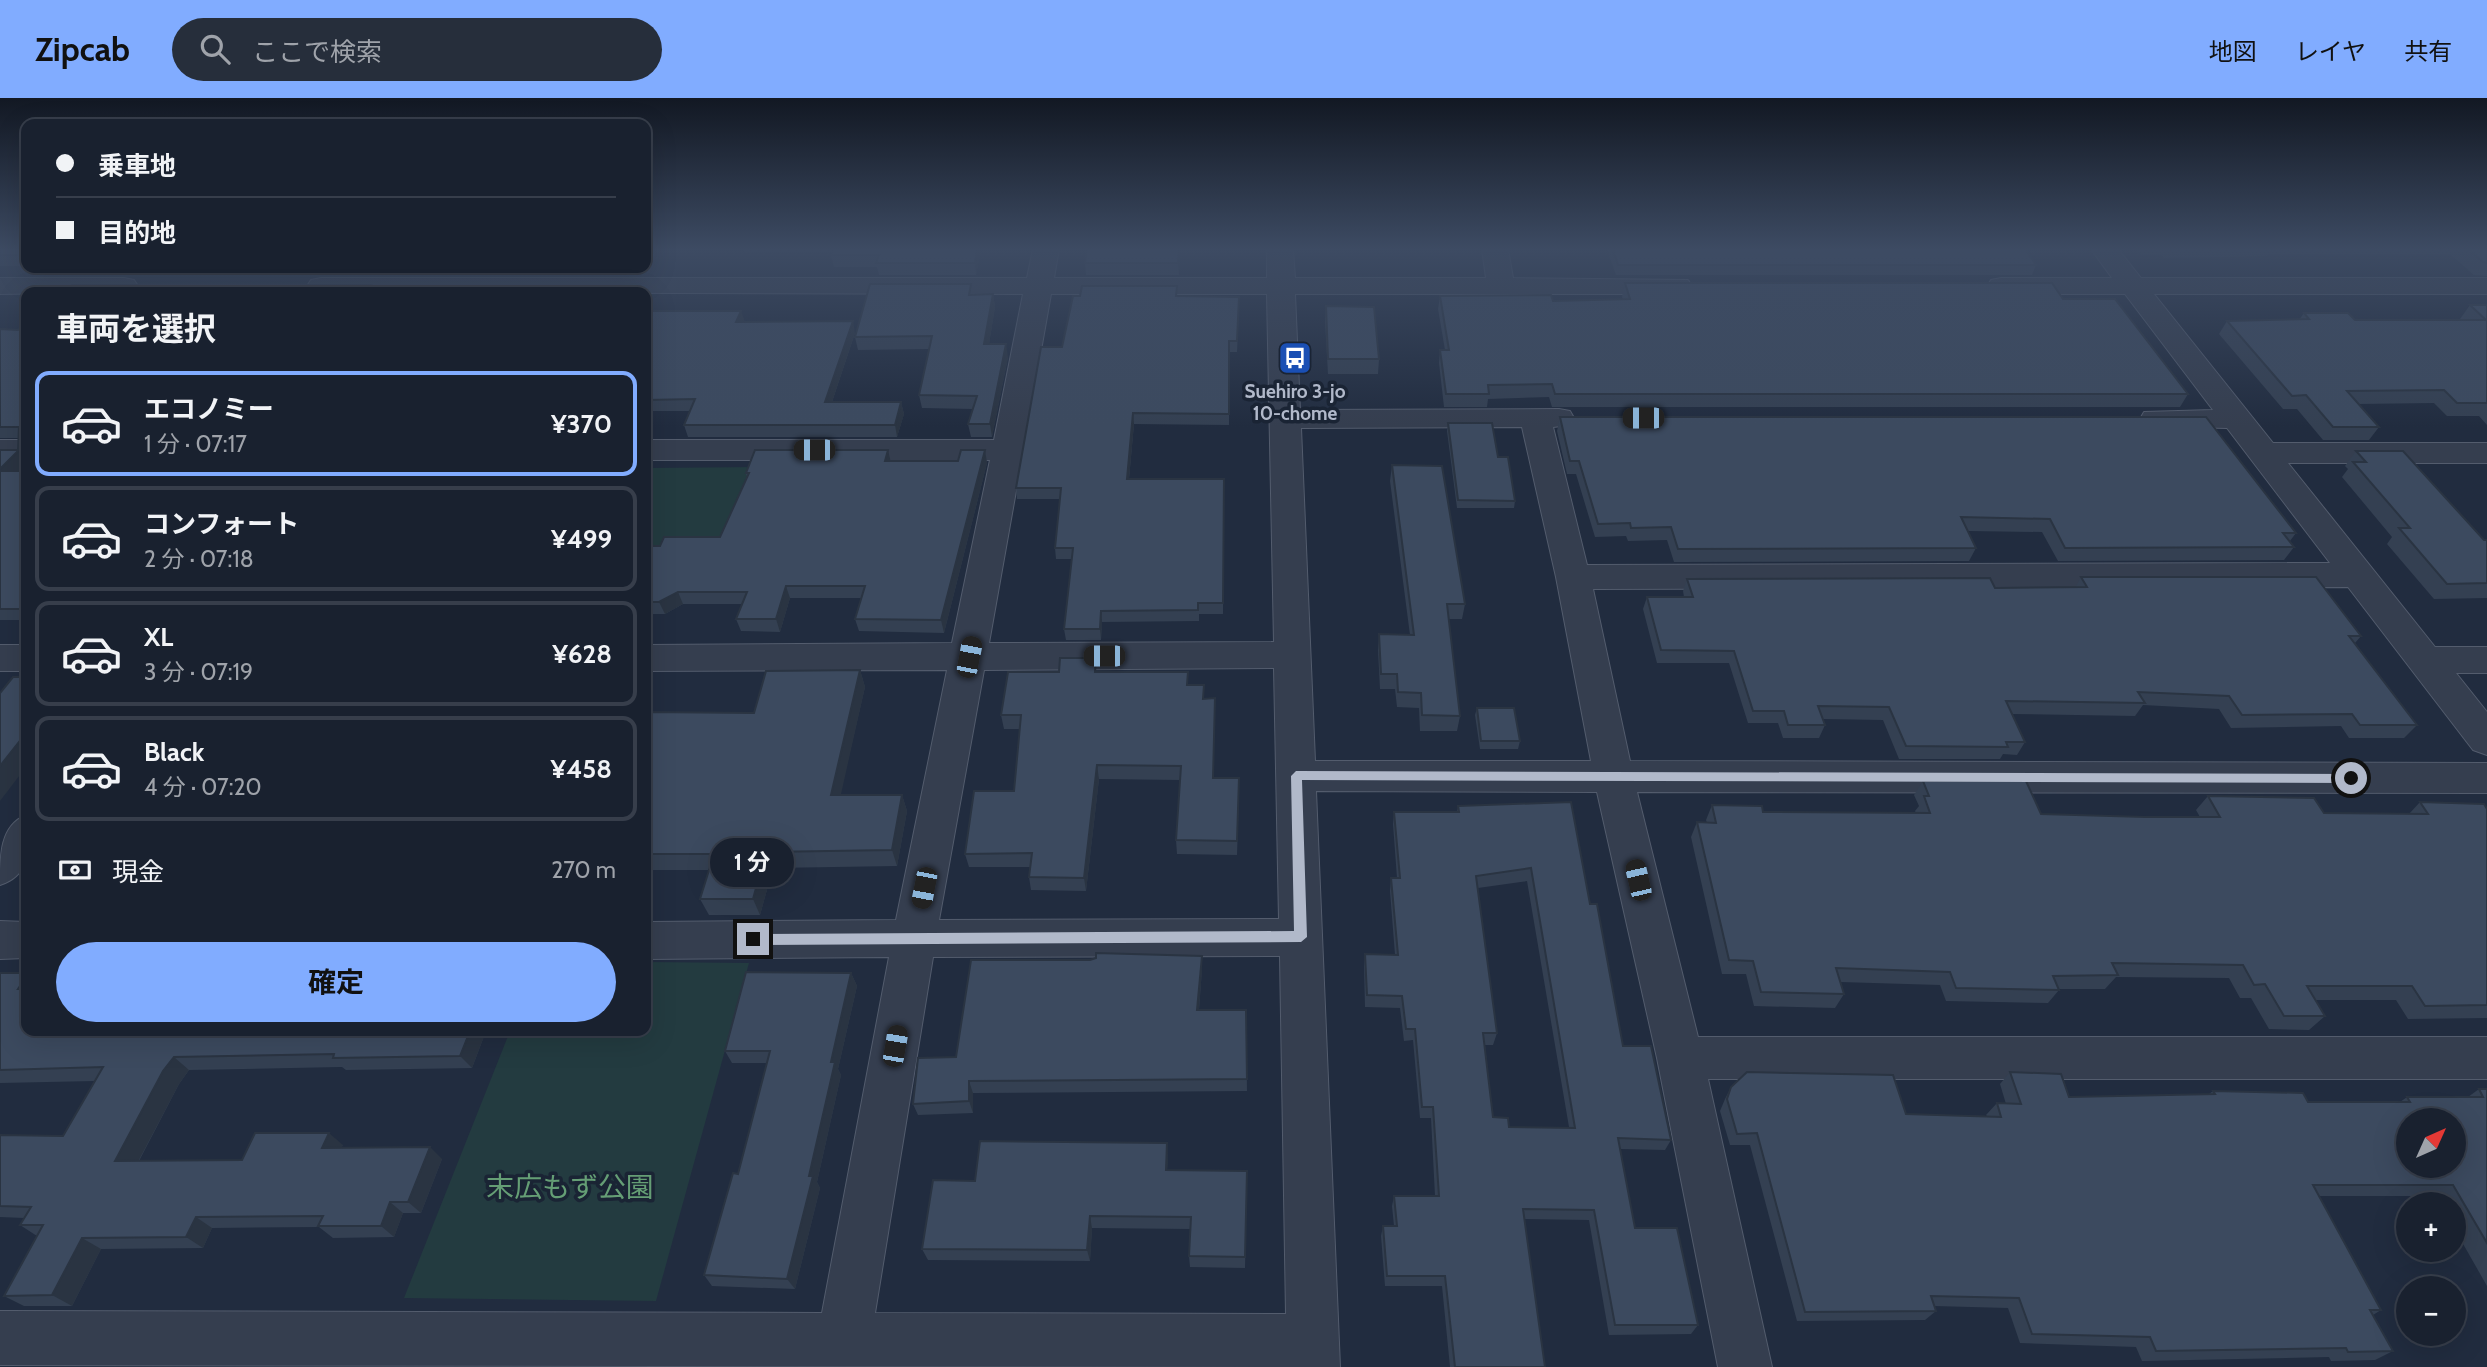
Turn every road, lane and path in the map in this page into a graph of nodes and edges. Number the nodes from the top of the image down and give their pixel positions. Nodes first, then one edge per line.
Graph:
1 (1035, 308) edge
2 (1281, 308) edge
3 (2150, 308) edge
4 (1535, 418) junction
5 (1590, 418) edge
6 (1285, 419) junction
7 (2126, 419) edge
8 (2236, 419) junction
9 (0, 450) edge
10 (21, 450) edge
11 (651, 450) edge
12 (1009, 450) junction
13 (2263, 453) junction
14 (2487, 453) edge
15 (2358, 575) junction
16 (1573, 577) junction
17 (1293, 655) junction
18 (969, 657) junction
19 (0, 658) edge
20 (21, 658) edge
21 (651, 658) edge
22 (2425, 660) junction
23 (2487, 660) edge
24 (2487, 740) edge
25 (1296, 776) junction
26 (1614, 778) junction
27 (2487, 778) edge
28 (21, 838) edge
29 (0, 868) edge
30 (1301, 937) junction
31 (914, 939) junction
32 (0, 940) edge
33 (21, 940) edge
34 (651, 940) edge
35 (1680, 1058) junction
36 (2487, 1058) edge
37 (0, 1338) edge
38 (844, 1340) junction
39 (1314, 1354) edge
40 (1745, 1367) edge

1 - 12 street
2 - 6 street
3 - 8 street
4 - 5 street
4 - 6 street
4 - 16 street
6 - 17 street
7 - 8 street
8 - 13 street
9 - 10 street
11 - 12 street
12 - 18 street
13 - 14 street
13 - 15 street
15 - 16 street
15 - 22 street
16 - 26 street
17 - 18 street
17 - 25 street
18 - 21 street
18 - 31 street
19 - 20 street
22 - 23 street
22 - 24 street
25 - 26 street
25 - 30 street
26 - 27 street
26 - 35 street
28 - 29 street
30 - 31 street
30 - 39 street
31 - 34 street
31 - 38 street
32 - 33 street
35 - 36 street
35 - 40 street
37 - 38 street
38 - 39 street

